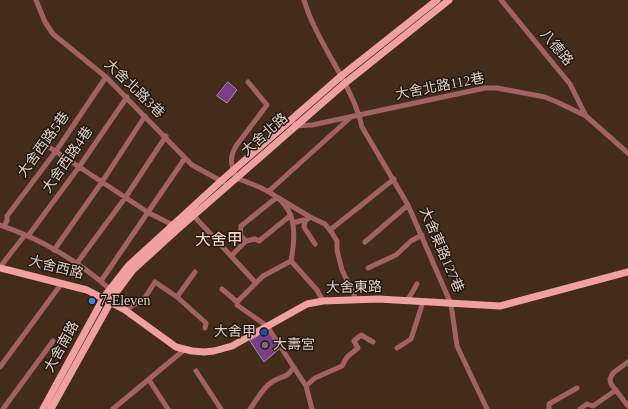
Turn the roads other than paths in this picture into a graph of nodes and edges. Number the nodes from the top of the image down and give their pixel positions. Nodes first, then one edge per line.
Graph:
1 (36, 0) edge
2 (304, 0) edge
3 (437, 0) edge
4 (449, 0) edge
5 (501, 0) edge
6 (106, 78) junction
7 (342, 80) junction
8 (248, 82) dead end
9 (127, 97) junction
10 (359, 115) junction
11 (145, 116) junction
12 (586, 116) junction
13 (352, 117) junction
14 (294, 123) junction
15 (166, 136) junction
16 (46, 145) dead end
17 (56, 151) junction
18 (627, 151) edge
19 (185, 158) junction
20 (80, 167) junction
21 (233, 170) junction
22 (236, 178) junction
23 (394, 180) junction
24 (102, 182) junction
25 (224, 183) junction
26 (269, 191) junction
27 (277, 197) junction
28 (125, 198) junction
29 (408, 205) junction
30 (149, 213) junction
31 (190, 213) junction
32 (291, 215) junction
33 (308, 219) junction
34 (293, 224) junction
35 (2, 226) edge
36 (175, 227) junction
37 (330, 230) junction
38 (422, 235) junction
39 (27, 236) junction
40 (246, 241) junction
41 (365, 242) dead end
42 (315, 244) dead end
43 (54, 250) junction
44 (231, 256) junction
45 (291, 261) junction
46 (77, 263) junction
47 (0, 268) edge
48 (368, 268) dead end
49 (194, 272) dead end
50 (628, 272) edge
51 (101, 281) junction
52 (62, 282) junction
53 (256, 282) junction
54 (417, 284) dead end
55 (222, 289) dead end
56 (112, 291) junction
57 (177, 297) junction
58 (107, 299) junction
59 (356, 299) junction
60 (323, 301) junction
61 (406, 301) junction
62 (238, 302) junction
63 (423, 302) junction
64 (451, 304) junction
65 (125, 310) junction
66 (267, 326) junction
67 (205, 328) dead end
68 (53, 342) dead end
69 (373, 342) dead end
70 (397, 348) dead end
71 (184, 350) junction
72 (627, 362) edge
73 (0, 367) edge
74 (293, 368) junction
75 (196, 371) dead end
76 (149, 380) junction
77 (306, 386) junction
78 (577, 388) dead end
79 (616, 390) junction
80 (628, 406) edge
81 (548, 407) edge
82 (252, 408) edge
83 (2, 409) edge
84 (43, 409) edge
85 (51, 409) edge
86 (113, 409) edge
87 (168, 409) edge
88 (221, 409) edge
89 (312, 409) edge
90 (487, 409) edge
91 (580, 409) edge

1 - 6 street, 大舍北路3巷
2 - 7 street, 大舍東路127巷
3 - 7 main road, 大舍北路
4 - 7 main road, 大舍北路
5 - 12 street, 八德路
6 - 9 street, 大舍北路3巷
6 - 17 street, 大舍西路5巷
7 - 10 street, 大舍東路127巷
7 - 14 main road, 大舍北路
8 - 21 street
9 - 11 street, 大舍北路3巷
9 - 20 street, 大舍西路4巷
10 - 12 street, 大舍北路112巷
10 - 13 street, 大舍北路112巷
10 - 23 street, 大舍東路127巷
11 - 15 street, 大舍北路3巷
11 - 24 street
12 - 18 street, 大舍北路112巷
13 - 14 street, 大舍北路112巷
13 - 26 street
14 - 21 main road, 大舍北路
14 - 22 main road, 大舍北路
15 - 19 street, 大舍北路3巷
15 - 28 street
16 - 17 street
17 - 20 street
17 - 35 street, 大舍西路5巷
19 - 25 street, 大舍北路3巷
19 - 30 street
20 - 24 street
20 - 39 street, 大舍西路4巷
21 - 22 street
21 - 25 main road, 大舍北路
22 - 25 main road, 大舍北路
22 - 26 street
23 - 29 street, 大舍東路127巷
23 - 37 street
24 - 28 street
24 - 43 street
25 - 31 main road, 大舍北路
26 - 27 street
27 - 32 street
27 - 33 street
27 - 40 street
28 - 30 street
28 - 46 street
29 - 38 street, 大舍東路127巷
29 - 41 street, 大舍東路127巷
30 - 36 street
30 - 51 street
31 - 36 main road, 大舍北路
31 - 44 street
32 - 34 street
32 - 40 street
33 - 34 street
33 - 37 street
33 - 42 street
34 - 45 street
35 - 39 street
36 - 56 main road, 大舍北路
37 - 59 street
38 - 48 street
38 - 64 street, 大舍東路127巷
39 - 43 street
39 - 47 street, 大舍西路4巷
40 - 44 street
43 - 46 street
44 - 53 street
45 - 53 street
45 - 60 street
46 - 51 street
47 - 52 main road, 大舍西路
49 - 57 street
50 - 64 main road, 大舍東路
51 - 56 street
52 - 58 main road, 大舍西路
52 - 73 street
53 - 62 street
54 - 61 street
55 - 62 street
56 - 58 main road, 大舍北路
57 - 65 street
57 - 67 street
58 - 65 main road, 大舍東路
58 - 84 main road, 大舍南路
58 - 85 main road, 大舍南路
59 - 60 main road, 大舍東路
59 - 61 main road, 大舍東路
60 - 66 main road, 大舍東路
61 - 63 main road, 大舍東路
62 - 66 street
63 - 64 main road, 大舍東路
63 - 70 street
64 - 90 street, 大舍東路127巷
65 - 71 main road, 大舍東路
66 - 71 main road, 大舍東路
66 - 74 street
68 - 83 street
69 - 77 street
71 - 76 street
72 - 79 street
74 - 77 street
74 - 82 street
75 - 88 street
76 - 86 street
76 - 87 street
77 - 89 street
78 - 81 street
79 - 80 street
79 - 91 street

